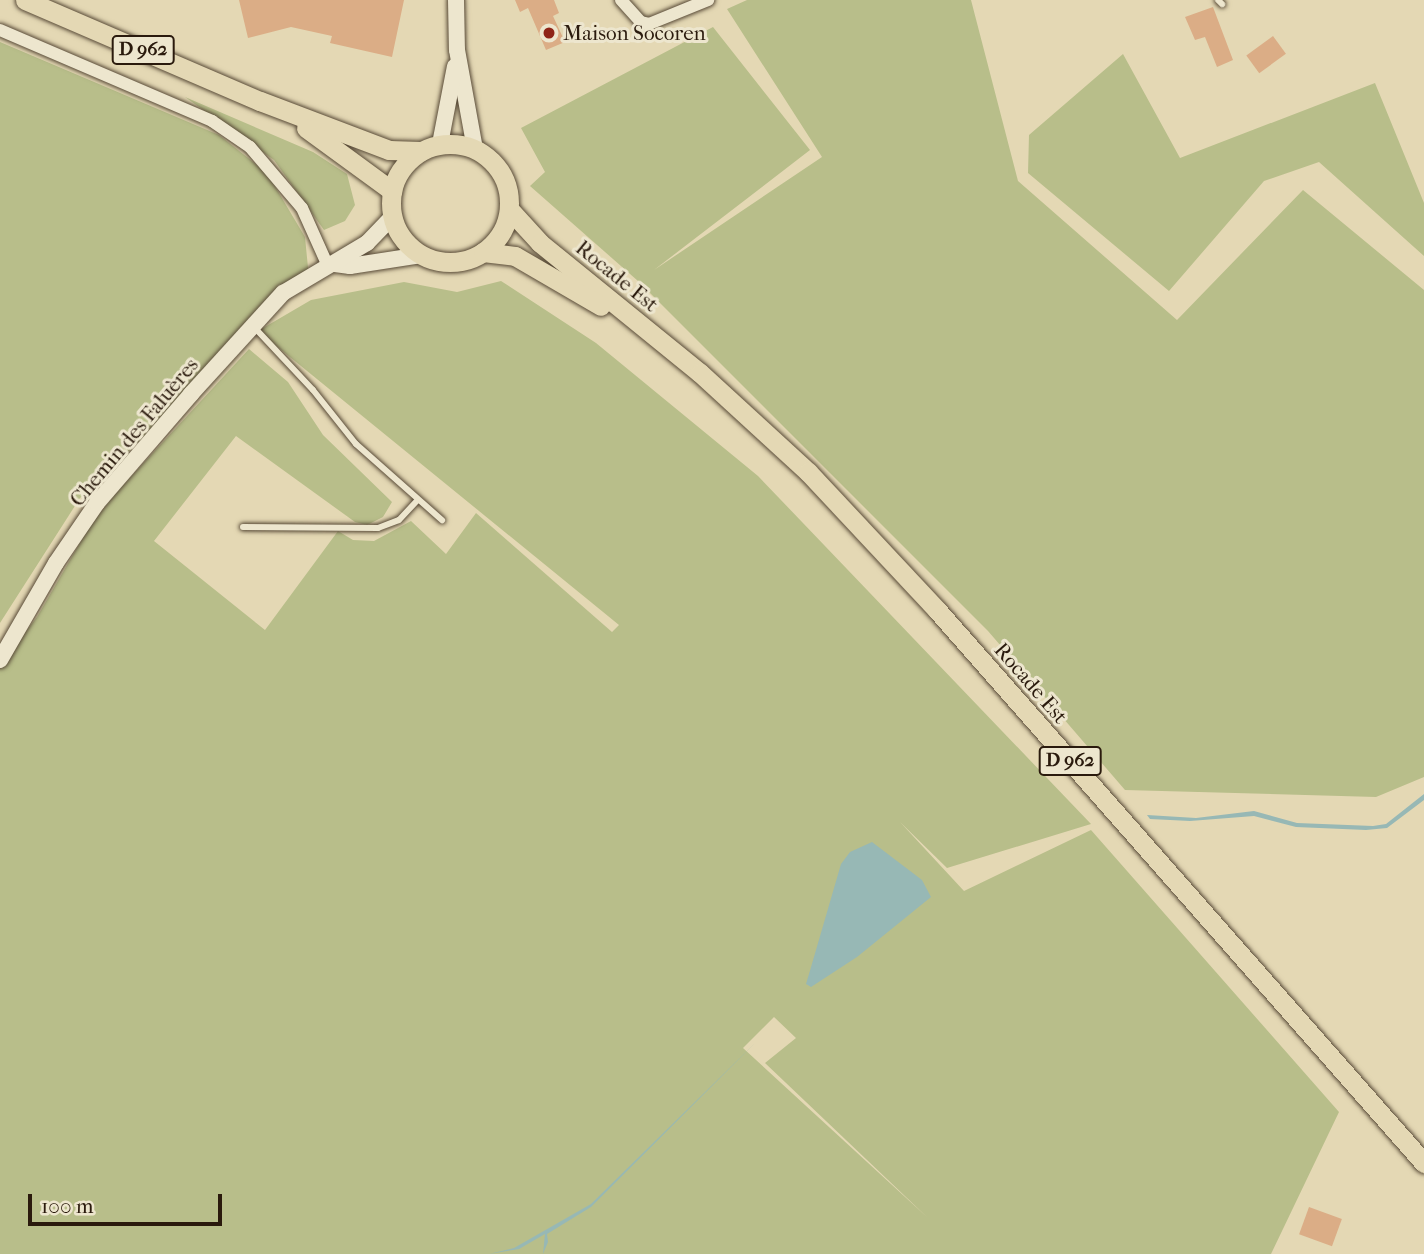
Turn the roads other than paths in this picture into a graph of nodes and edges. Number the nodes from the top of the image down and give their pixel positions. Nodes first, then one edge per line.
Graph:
1 (25, 0) edge
2 (456, 0) edge
3 (621, 0) edge
4 (708, 0) edge
5 (0, 30) edge
6 (457, 50) junction
7 (260, 101) junction
8 (440, 144) junction
9 (475, 149) junction
10 (421, 151) junction
11 (392, 191) junction
12 (509, 209) junction
13 (392, 217) junction
14 (483, 252) junction
15 (421, 255) junction
16 (331, 265) junction
17 (254, 327) junction
18 (700, 373) junction
19 (417, 501) junction
20 (442, 520) dead end
21 (243, 527) dead end
22 (0, 660) edge
23 (1424, 1163) edge

1 - 7 main road, D 962
2 - 6 street
3 - 4 street
5 - 16 street
6 - 8 street
6 - 9 street
7 - 10 main road, D 962
7 - 11 main road, D 962
8 - 9 main road
8 - 10 main road
9 - 12 main road
10 - 11 main road
11 - 13 main road
12 - 14 main road
12 - 18 main road, Rocade Est / D 962
13 - 15 main road
13 - 16 street, Chemin des Faluères
14 - 15 main road
14 - 18 main road, Rocade Est / D 962
15 - 16 street, Chemin des Faluères
16 - 17 street, Chemin des Faluères
17 - 19 lane
17 - 22 street, Chemin des Faluères
18 - 23 main road, Rocade Est / D 962
19 - 20 lane
19 - 21 lane

